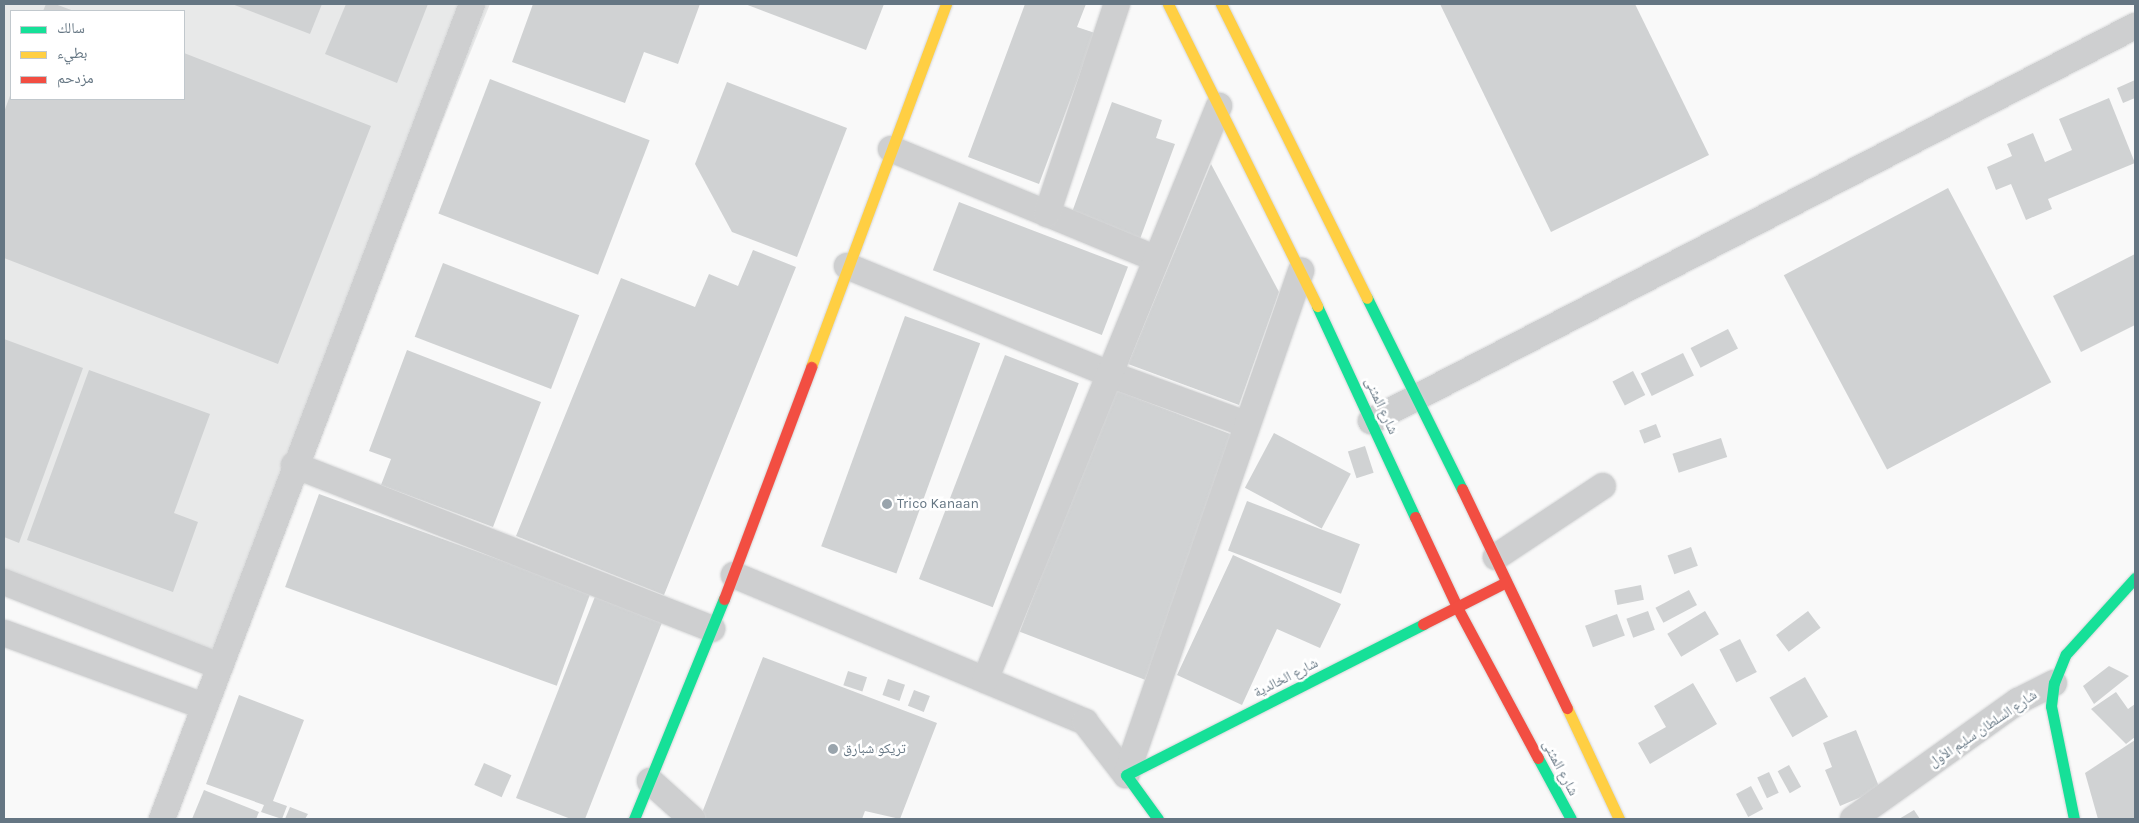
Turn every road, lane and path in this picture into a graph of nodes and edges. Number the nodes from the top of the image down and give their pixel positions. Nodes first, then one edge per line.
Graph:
1 (472, 4) edge
2 (946, 4) edge
3 (1117, 4) edge
4 (1168, 4) edge
5 (1221, 4) edge
6 (2135, 26) edge
7 (1219, 106) junction
8 (891, 149) junction
9 (1047, 214) junction
10 (1156, 259) junction
11 (847, 266) junction
12 (1302, 271) junction
13 (1109, 374) junction
14 (1417, 398) junction
15 (1371, 420) junction
16 (1246, 424) junction
17 (294, 465) junction
18 (1603, 486) dead end
19 (1496, 557) junction
20 (734, 575) junction
21 (2135, 578) edge
22 (4, 582) edge
23 (1506, 582) junction
24 (1458, 609) junction
25 (712, 628) junction
26 (4, 633) edge
27 (220, 666) junction
28 (985, 680) junction
29 (2054, 683) junction
30 (204, 706) junction
31 (1126, 776) junction
32 (650, 781) junction
33 (162, 819) edge
34 (634, 819) edge
35 (692, 819) edge
36 (1158, 819) edge
37 (1571, 819) edge
38 (1619, 819) edge
39 (1853, 819) edge
40 (2074, 819) edge

1 - 17 street
2 - 8 street
3 - 9 street
4 - 7 street, شارع المثنى
5 - 14 street
6 - 14 street
7 - 10 street
7 - 12 street, شارع المثنى
8 - 9 street
8 - 11 street
9 - 10 street
10 - 13 street
11 - 13 street
11 - 20 street
12 - 15 street, شارع المثنى
12 - 16 street
13 - 16 street
13 - 28 street
14 - 15 street
14 - 19 street
15 - 24 street, شارع المثنى
16 - 31 street
17 - 25 street
17 - 27 street
18 - 19 street
19 - 23 street
20 - 25 street
20 - 28 street
21 - 29 street
22 - 27 street
23 - 24 street, شارع الخالدية
23 - 38 street
24 - 31 street, شارع الخالدية
24 - 37 street, شارع المثنى
25 - 32 street
26 - 30 street
27 - 30 street
28 - 31 street
29 - 39 street, شارع السلطان سليم الأول
29 - 40 street
30 - 33 street
31 - 36 street
32 - 34 street
32 - 35 street

